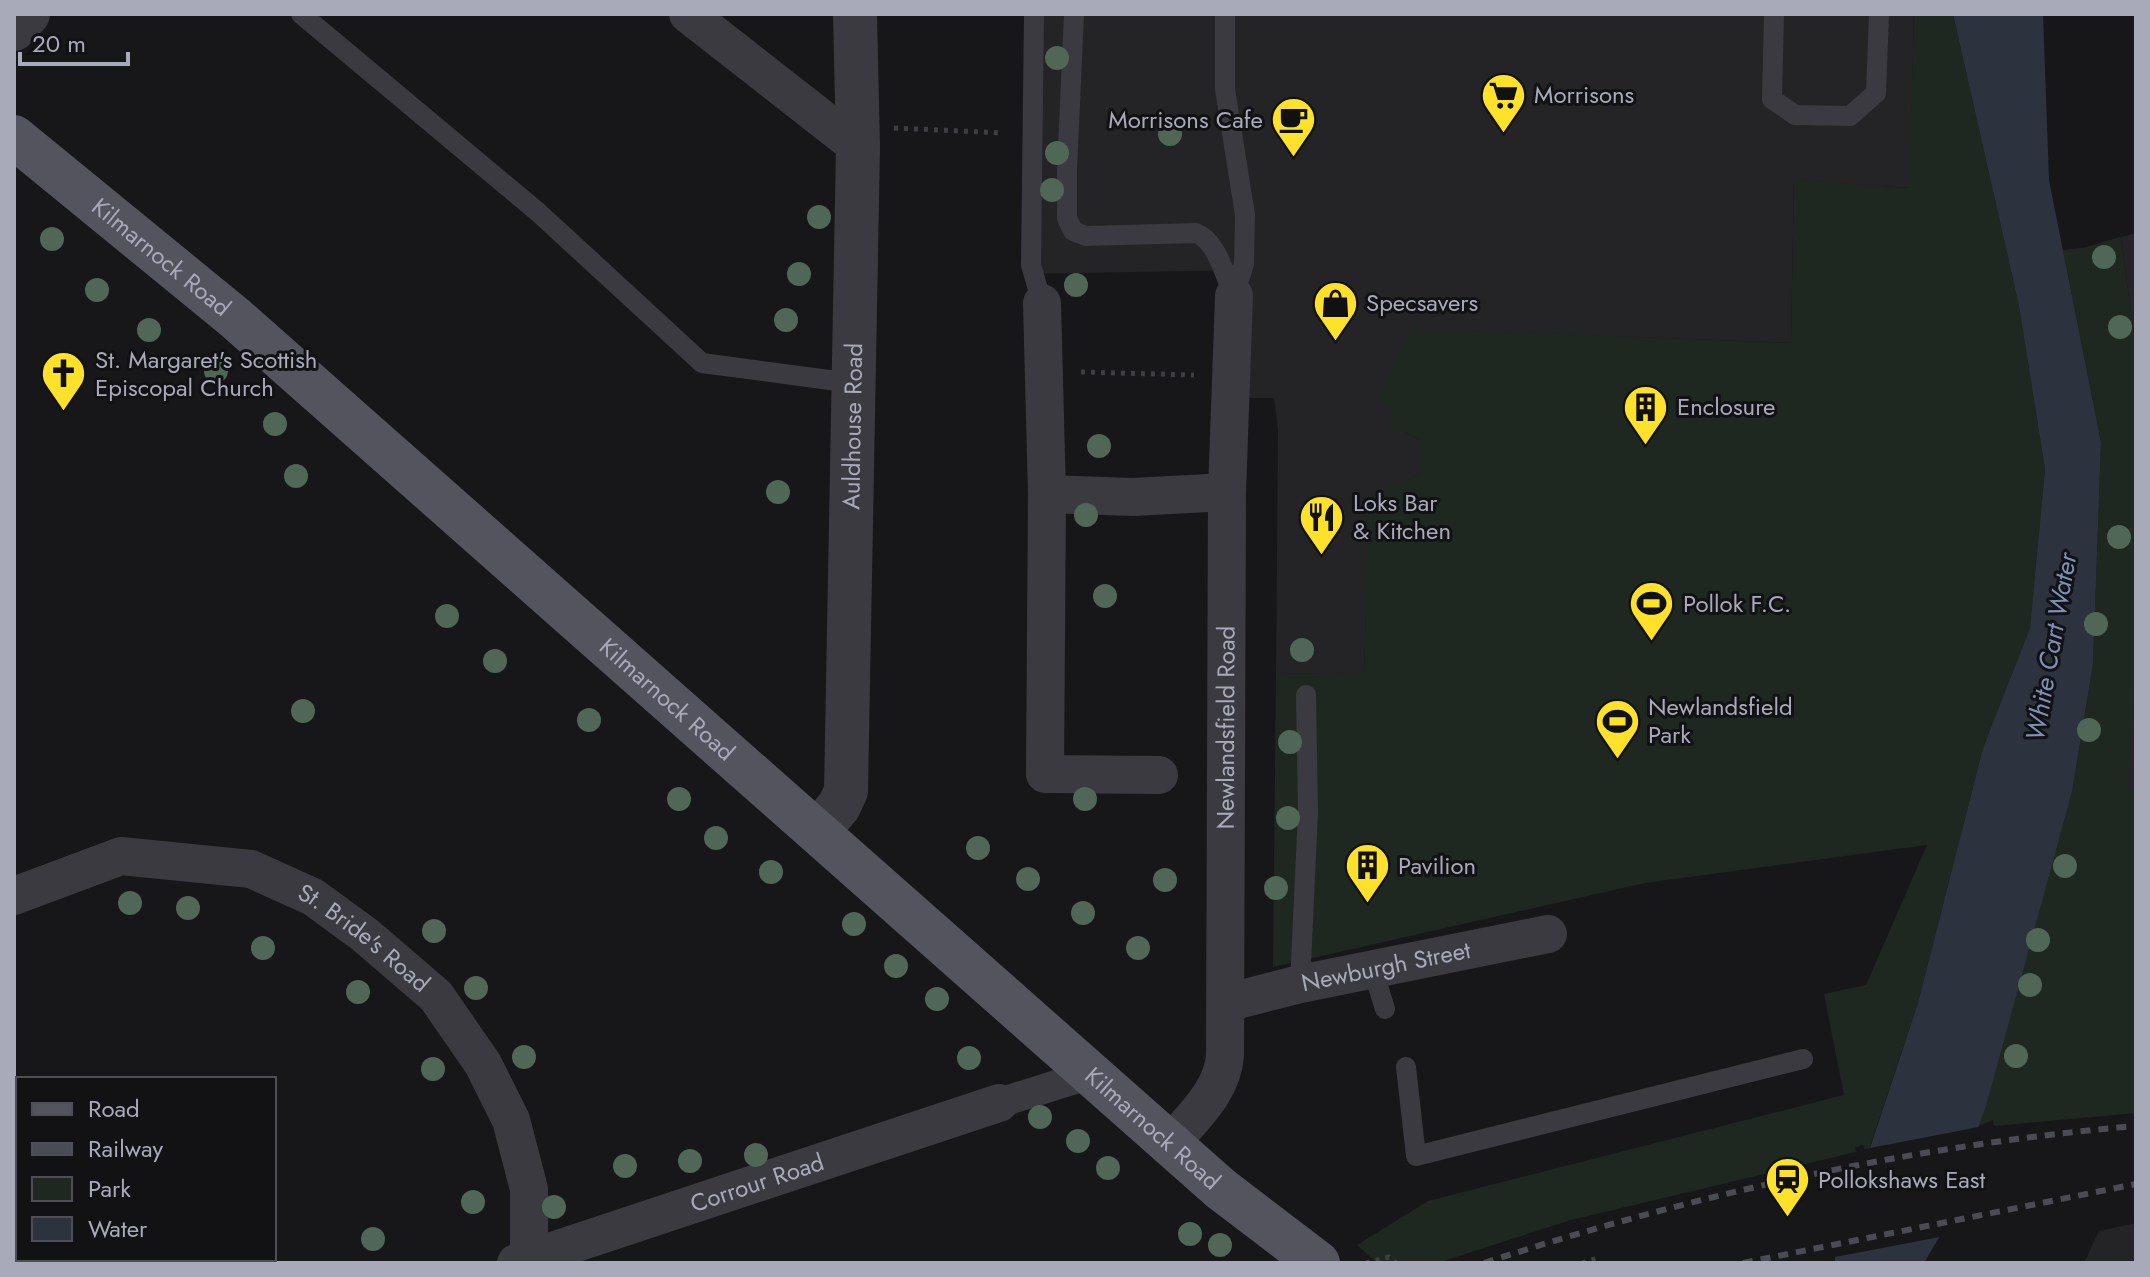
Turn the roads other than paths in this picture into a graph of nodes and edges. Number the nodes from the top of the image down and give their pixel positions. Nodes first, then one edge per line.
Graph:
1 (28, 14) edge
2 (301, 14) edge
3 (688, 14) edge
4 (855, 14) edge
5 (1034, 14) edge
6 (1074, 14) edge
7 (1225, 14) edge
8 (1774, 14) edge
9 (1879, 14) edge
10 (14, 29) edge
11 (858, 136) junction
12 (14, 137) edge
13 (1234, 296) junction
14 (1042, 303) joint
15 (852, 383) junction
16 (1227, 492) junction
17 (1047, 494) junction
18 (1306, 695) dead end
19 (1159, 775) dead end
20 (818, 831) junction
21 (14, 896) edge
22 (1548, 934) dead end
23 (1373, 970) junction
24 (1300, 984) junction
25 (1226, 1003) junction
26 (1385, 1009) dead end
27 (1803, 1059) dead end
28 (1406, 1067) dead end
29 (1091, 1074) junction
30 (999, 1103) joint
31 (1170, 1144) junction
32 (523, 1261) edge
33 (1318, 1263) edge

1 - 10 street
2 - 15 lane
3 - 11 street
4 - 11 street, Auldhouse Road
5 - 14 lane
6 - 13 lane
7 - 13 lane
8 - 9 lane
11 - 15 street, Auldhouse Road
12 - 20 main road, Kilmarnock Road
13 - 16 street, Newlandsfield Road
14 - 17 street
15 - 20 street, Auldhouse Road
16 - 17 street
16 - 25 street, Newlandsfield Road
17 - 19 street
18 - 24 lane
20 - 29 main road, Kilmarnock Road
21 - 32 street, St. Bride's Road
22 - 23 street, Newburgh Street
23 - 24 street, Newburgh Street
23 - 26 lane
24 - 25 street, Newburgh Street
25 - 31 street, Newlandsfield Road
27 - 28 lane
29 - 30 street
29 - 31 main road, Kilmarnock Road
30 - 32 street, Corrour Road
31 - 33 main road, Kilmarnock Road

